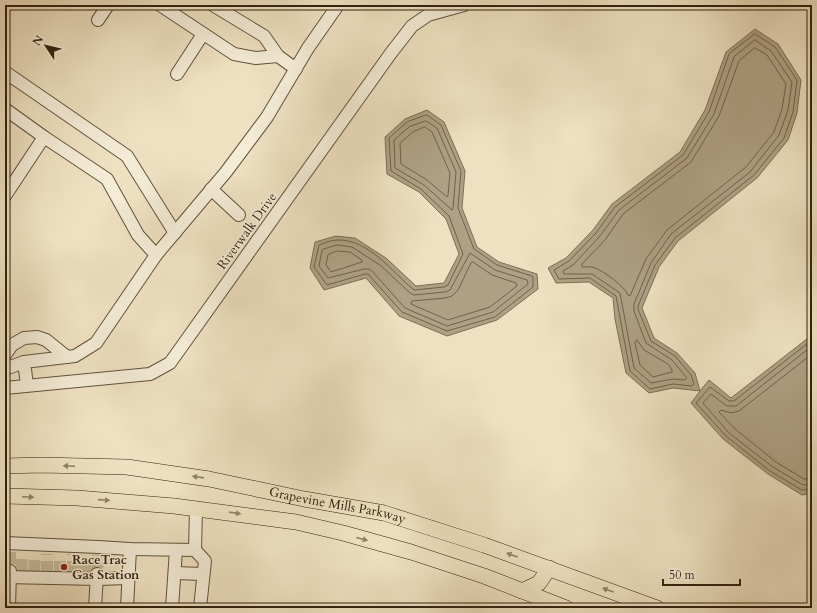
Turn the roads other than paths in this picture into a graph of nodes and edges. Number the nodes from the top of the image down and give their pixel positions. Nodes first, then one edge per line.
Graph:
1 (108, 5) edge
2 (160, 5) edge
3 (213, 5) edge
4 (338, 5) edge
5 (456, 6) edge
6 (436, 8) edge
7 (98, 20) dead end
8 (203, 34) junction
9 (278, 56) junction
10 (296, 69) junction
11 (5, 72) edge
12 (177, 74) dead end
13 (5, 109) edge
14 (44, 137) junction
15 (211, 189) junction
16 (5, 196) edge
17 (239, 215) dead end
18 (175, 233) junction
19 (156, 255) junction
20 (5, 355) edge
21 (66, 357) junction
22 (24, 362) junction
23 (5, 369) edge
24 (27, 385) junction
25 (5, 388) edge
26 (5, 466) edge
27 (5, 496) edge
28 (196, 508) junction
29 (14, 547) edge
30 (130, 549) junction
31 (176, 550) junction
32 (195, 550) junction
33 (549, 568) junction
34 (175, 573) junction
35 (203, 574) junction
36 (13, 575) edge
37 (97, 576) junction
38 (128, 578) junction
39 (522, 591) junction
40 (9, 608) edge
41 (95, 608) edge
42 (127, 608) edge
43 (172, 608) edge
44 (200, 608) edge
45 (566, 608) edge
46 (657, 608) edge

1 - 7 lane
2 - 8 lane
3 - 9 lane
4 - 10 lane
5 - 6 lane, Riverwalk Drive
6 - 24 lane, Riverwalk Drive
8 - 9 lane
8 - 12 lane
9 - 10 lane
10 - 15 lane
11 - 18 lane
13 - 14 lane
14 - 16 lane
14 - 19 lane
15 - 17 lane
15 - 18 lane
18 - 19 lane
19 - 21 lane
20 - 21 lane
21 - 22 lane
22 - 23 lane
22 - 24 lane
24 - 25 lane, Riverwalk Drive
33 -> 26 main road, Grapevine Mills Parkway
27 -> 28 main road, Grapevine Mills Parkway
28 - 32 lane
28 -> 39 main road, Grapevine Mills Parkway
29 - 30 lane
30 - 31 lane
30 - 38 lane
31 - 32 lane
31 - 34 lane
32 - 35 lane
33 - 39 main road
46 -> 33 main road, Grapevine Mills Parkway
34 - 35 lane
34 - 43 lane
35 - 44 lane
36 - 37 lane
36 - 40 lane
37 - 38 lane
37 - 41 lane
38 - 42 lane
39 - 45 main road, Grapevine Mills Parkway

